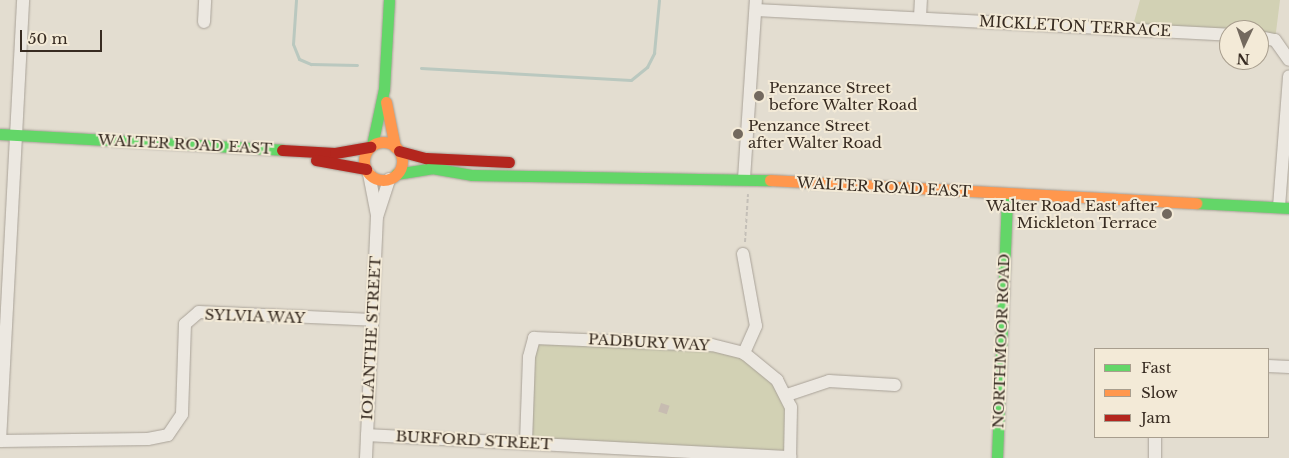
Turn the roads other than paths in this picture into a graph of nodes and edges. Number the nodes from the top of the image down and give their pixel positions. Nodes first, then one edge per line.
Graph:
1 (22, 0) edge
2 (205, 0) edge
3 (389, 0) edge
4 (921, 0) edge
5 (756, 5) edge
6 (920, 17) junction
7 (204, 22) dead end
8 (1219, 34) edge
9 (1269, 39) edge
10 (1289, 60) edge
11 (1289, 76) edge
12 (384, 89) junction
13 (0, 134) edge
14 (9, 144) edge
15 (371, 146) junction
16 (397, 149) junction
17 (367, 172) junction
18 (392, 176) junction
19 (659, 177) junction
20 (744, 179) junction
21 (1008, 193) junction
22 (1284, 207) edge
23 (377, 218) junction
24 (743, 254) road end
25 (372, 320) junction
26 (744, 354) junction
27 (1269, 366) edge
28 (1289, 367) edge
29 (895, 385) dead end
30 (787, 395) junction
31 (367, 435) junction
32 (1156, 438) edge
33 (0, 441) edge
34 (526, 443) junction
35 (790, 457) edge
36 (366, 458) edge
37 (997, 458) edge
38 (1155, 458) edge

1 - 14 street
2 - 7 street
3 - 12 main road
4 - 6 street
5 - 6 street, MICKLETON TERRACE
5 - 20 street
6 - 8 street, MICKLETON TERRACE
9 - 10 street
11 - 22 street
12 - 15 main road
12 - 16 main road
13 - 14 main road, WALTER ROAD EAST
14 - 15 main road, WALTER ROAD EAST
14 - 17 main road, WALTER ROAD EAST
14 - 33 street
15 - 16 main road
15 - 17 main road
16 - 18 main road
16 - 19 main road, WALTER ROAD EAST
17 - 18 main road
17 - 23 street, IOLANTHE STREET
18 - 19 main road, WALTER ROAD EAST
18 - 23 street, IOLANTHE STREET
19 - 20 main road, WALTER ROAD EAST
20 - 21 main road, WALTER ROAD EAST
21 - 22 main road, WALTER ROAD EAST
21 - 37 main road, NORTHMOOR ROAD
23 - 25 street, IOLANTHE STREET
24 - 26 street
25 - 31 street, IOLANTHE STREET
25 - 33 street, SYLVIA WAY
26 - 30 street, PADBURY WAY
26 - 34 street, PADBURY WAY
27 - 28 street
29 - 30 street
30 - 35 street, PADBURY WAY
31 - 34 street, BURFORD STREET
31 - 36 street, IOLANTHE STREET
32 - 38 street
34 - 35 street, BURFORD STREET

